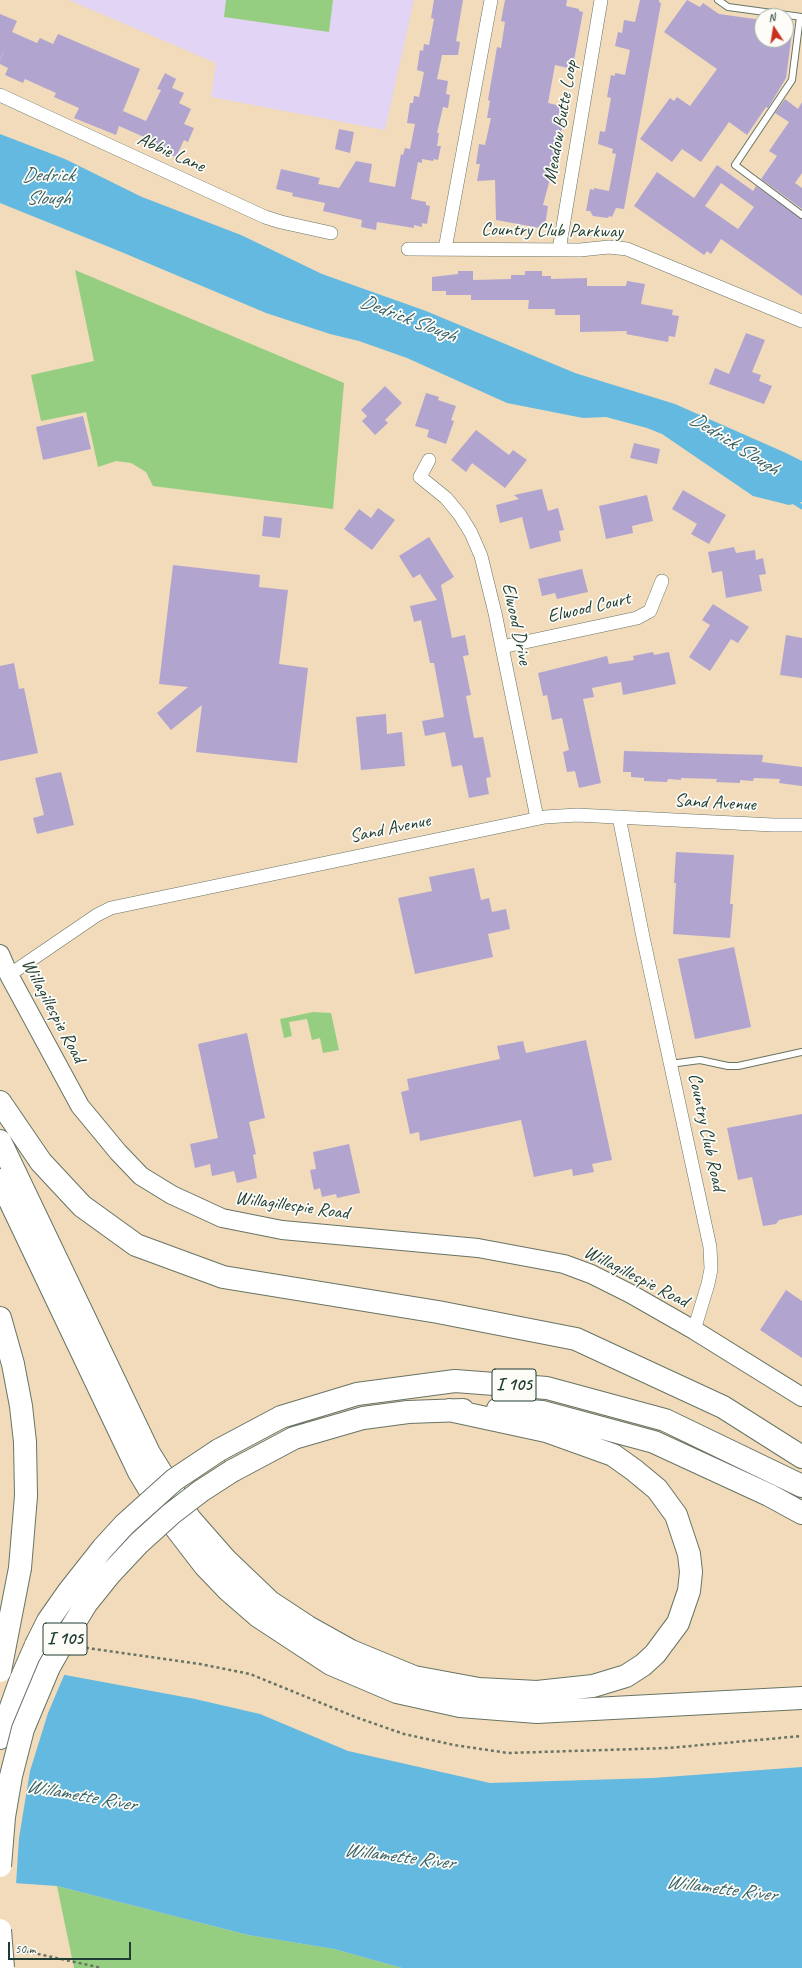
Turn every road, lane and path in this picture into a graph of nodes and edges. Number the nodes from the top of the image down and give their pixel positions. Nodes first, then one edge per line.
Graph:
1 (491, 0) edge
2 (601, 0) edge
3 (718, 0) edge
4 (801, 17) edge
5 (0, 95) edge
6 (802, 215) edge
7 (331, 232) dead end
8 (408, 249) dead end
9 (445, 249) junction
10 (559, 250) junction
11 (802, 320) edge
12 (429, 460) dead end
13 (662, 581) dead end
14 (502, 647) junction
15 (619, 817) junction
16 (537, 818) junction
17 (802, 825) edge
18 (0, 954) edge
19 (9, 975) junction
20 (802, 1052) edge
21 (670, 1064) junction
22 (0, 1102) edge
23 (0, 1141) edge
24 (0, 1180) edge
25 (0, 1318) edge
26 (694, 1330) junction
27 (802, 1397) edge
28 (449, 1410) junction
29 (802, 1457) edge
30 (802, 1486) edge
31 (802, 1513) edge
32 (0, 1671) edge
33 (802, 1698) edge
34 (0, 1738) edge
35 (0, 1866) edge
36 (0, 1930) edge
37 (16, 1949) dead end
38 (3, 1968) edge
39 (102, 1968) edge

1 - 9 street
2 - 10 street, Meadow Butte Loop
3 - 4 lane
4 - 6 lane
5 - 7 street, Abbie Lane
8 - 9 street, Country Club Parkway
9 - 10 street, Country Club Parkway
10 - 11 street, Country Club Parkway
12 - 14 street, Elwood Drive
13 - 14 street, Elwood Court
14 - 16 street, Elwood Drive
15 - 16 street, Sand Avenue
15 - 17 street, Sand Avenue
15 - 21 street, Country Club Road
16 - 19 street, Sand Avenue
18 - 19 street, Willagillespie Road
19 - 26 street, Willagillespie Road
20 - 21 lane
21 - 26 street, Country Club Road
22 - 29 highway
23 - 28 highway
24 - 33 highway
25 - 32 highway, bridge
26 - 27 street
28 - 31 highway, I 105
28 - 35 highway, I 105, bridge
30 - 34 highway, I 105, bridge
36 - 38 highway, bridge
37 - 39 path

